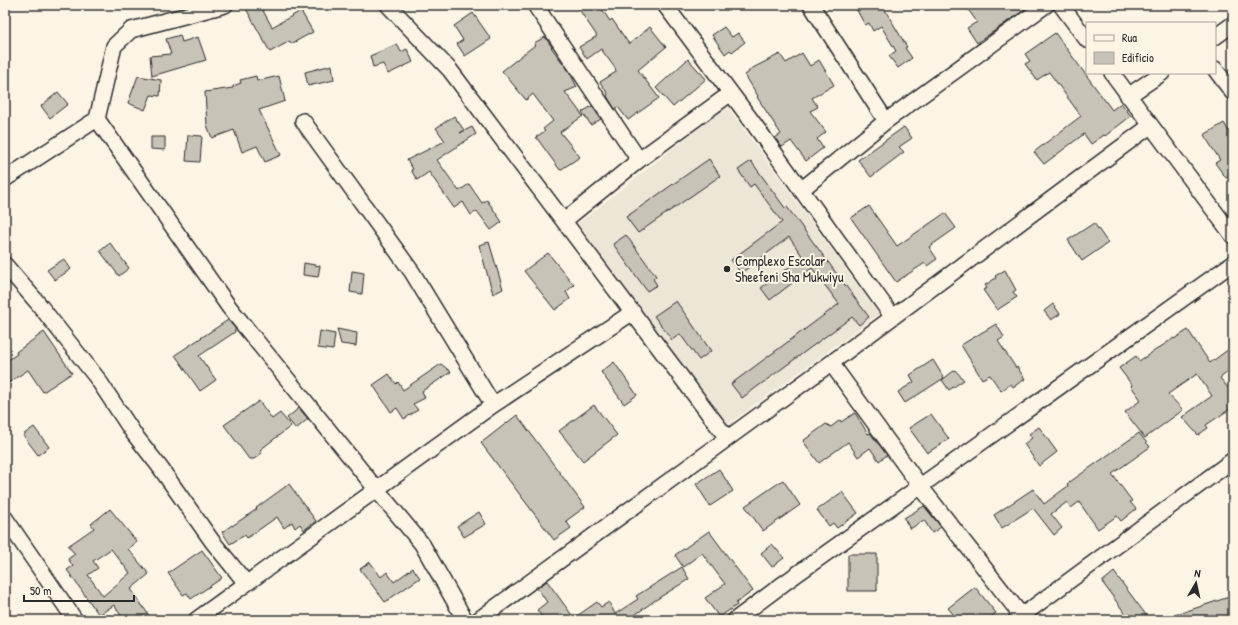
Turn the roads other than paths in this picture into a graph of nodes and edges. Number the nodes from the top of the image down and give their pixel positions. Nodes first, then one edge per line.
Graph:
1 (226, 5) edge
2 (388, 5) edge
3 (535, 5) edge
4 (665, 5) edge
5 (811, 5) edge
6 (1046, 5) edge
7 (1061, 5) edge
8 (1233, 24) edge
9 (1216, 35) edge
10 (1086, 39) edge
11 (1216, 70) edge
12 (1113, 74) edge
13 (1161, 74) edge
14 (731, 93) junction
15 (1233, 93) edge
16 (1128, 96) junction
17 (97, 119) junction
18 (303, 121) dead end
19 (886, 122) junction
20 (1150, 126) junction
21 (639, 160) junction
22 (5, 179) edge
23 (801, 190) junction
24 (564, 221) junction
25 (1233, 236) edge
26 (1233, 263) edge
27 (5, 265) edge
28 (633, 312) junction
29 (892, 316) junction
30 (831, 363) junction
31 (493, 405) junction
32 (727, 438) junction
33 (1233, 460) edge
34 (920, 486) junction
35 (376, 490) junction
36 (5, 518) edge
37 (246, 583) junction
38 (1021, 619) edge
39 (75, 620) edge
40 (196, 620) edge
41 (465, 620) edge
42 (478, 620) edge
43 (735, 620) edge

1 - 17 street
2 - 24 street
3 - 21 street
4 - 14 street
5 - 19 street
6 - 19 street
7 - 10 street
8 - 9 street
11 - 15 street
12 - 16 street
13 - 16 street
14 - 21 street
14 - 23 street
16 - 20 street
17 - 22 street
17 - 35 street
18 - 31 street
19 - 23 street
20 - 25 street
20 - 29 street
21 - 24 street
23 - 29 street
24 - 28 street
26 - 34 street
27 - 37 street
28 - 31 street
28 - 32 street
29 - 30 street
30 - 32 street
30 - 34 street
31 - 35 street
32 - 42 street
33 - 38 street
34 - 38 street
34 - 43 street
35 - 37 street
35 - 41 street
36 - 39 street
37 - 40 street

